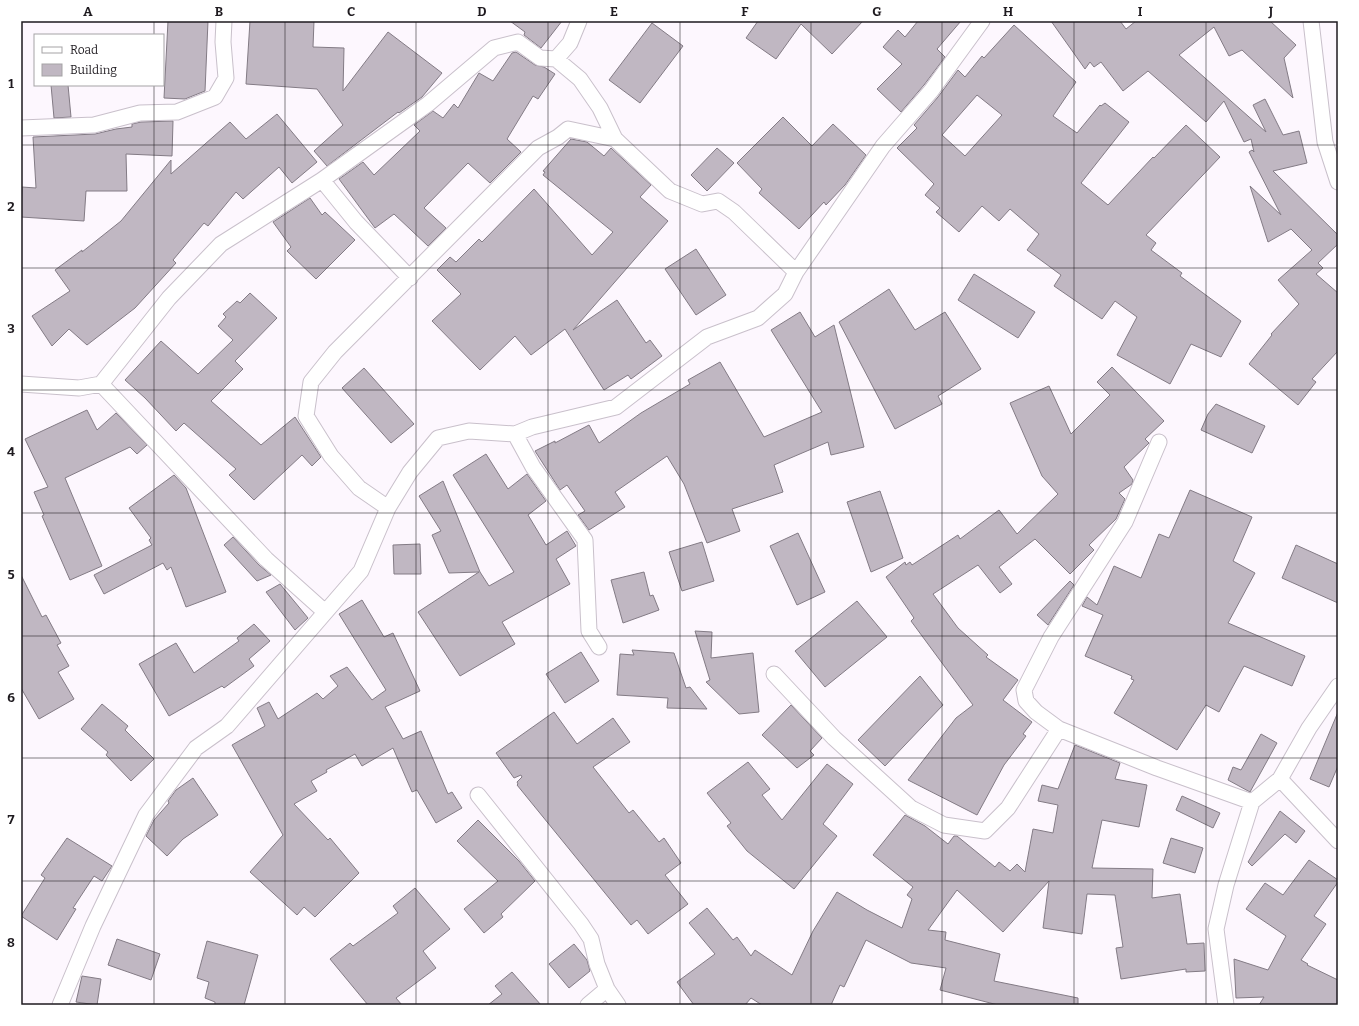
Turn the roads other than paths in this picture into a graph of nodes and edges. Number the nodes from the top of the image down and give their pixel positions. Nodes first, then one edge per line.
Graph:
1 (224, 21) edge
2 (579, 21) edge
3 (982, 21) edge
4 (1311, 21) edge
5 (556, 59) junction
6 (21, 128) edge
7 (615, 139) junction
8 (322, 180) junction
9 (1338, 182) edge
10 (796, 272) junction
11 (410, 278) junction
12 (21, 381) edge
13 (21, 384) edge
14 (101, 384) junction
15 (515, 434) junction
16 (1160, 442) dead end
17 (388, 508) junction
18 (324, 611) junction
19 (599, 646) dead end
20 (774, 674) dead end
21 (1338, 686) edge
22 (1059, 729) junction
23 (1280, 779) junction
24 (478, 795) dead end
25 (1252, 802) junction
26 (1338, 841) edge
27 (607, 989) junction
28 (60, 1005) edge
29 (588, 1005) edge
30 (618, 1005) edge
31 (1226, 1005) edge

1 - 6 street
2 - 5 street
3 - 10 street
4 - 9 street
5 - 7 street
5 - 8 street
7 - 10 street
7 - 11 street
8 - 11 street
8 - 14 street
10 - 15 street
11 - 17 street
12 - 13 street
13 - 14 street
14 - 18 street
15 - 17 street
15 - 19 street
16 - 22 street
17 - 18 street
18 - 28 street
20 - 22 street
21 - 23 street
22 - 25 street
23 - 25 street
23 - 26 street
24 - 27 street
25 - 31 street
27 - 29 street
27 - 30 street

